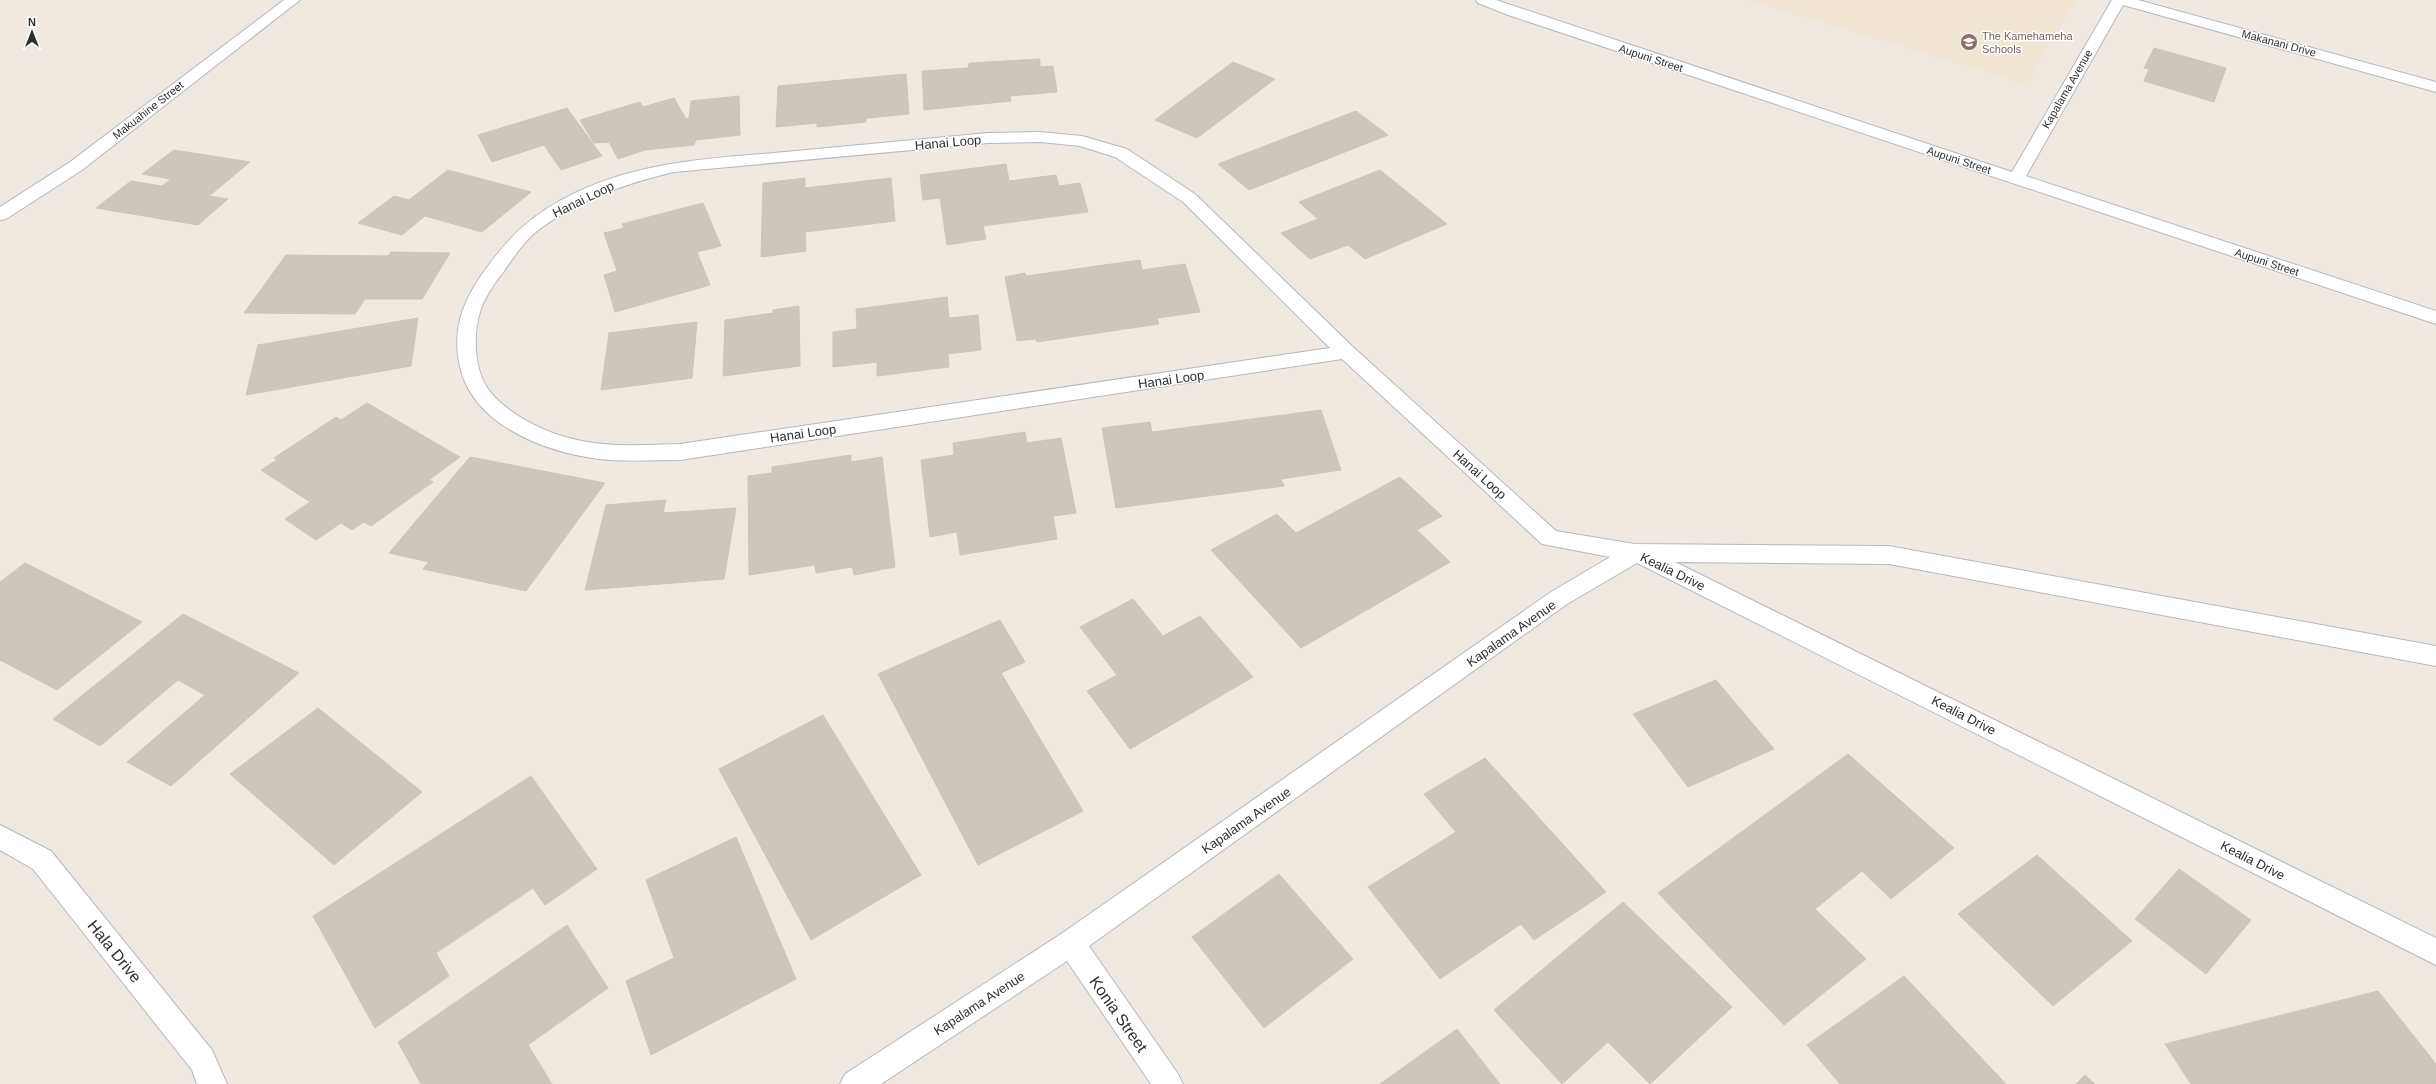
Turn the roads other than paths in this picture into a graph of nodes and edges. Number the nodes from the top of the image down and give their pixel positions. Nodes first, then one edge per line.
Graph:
1 (293, 0) edge
2 (1483, 0) edge
3 (2120, 0) edge
4 (2436, 87) edge
5 (2016, 179) junction
6 (0, 215) edge
7 (2436, 318) edge
8 (1346, 352) junction
9 (1636, 553) junction
10 (2436, 656) edge
11 (0, 837) edge
12 (1071, 943) junction
13 (2436, 952) edge
14 (212, 1084) edge
15 (855, 1084) edge
16 (1168, 1084) edge

1 - 6 street, Makuahine Street
2 - 5 street, Aupuni Street
3 - 4 street, Makanani Drive
3 - 5 street, Kapalama Avenue
5 - 7 street, Aupuni Street
8 - 8 street, Hanai Loop
8 - 9 street, Hanai Loop
9 - 10 street, Kealia Drive
9 - 12 street, Kapalama Avenue
9 - 13 street, Kealia Drive
11 - 14 street, Hala Drive
12 - 15 street, Kapalama Avenue
12 - 16 street, Konia Street

